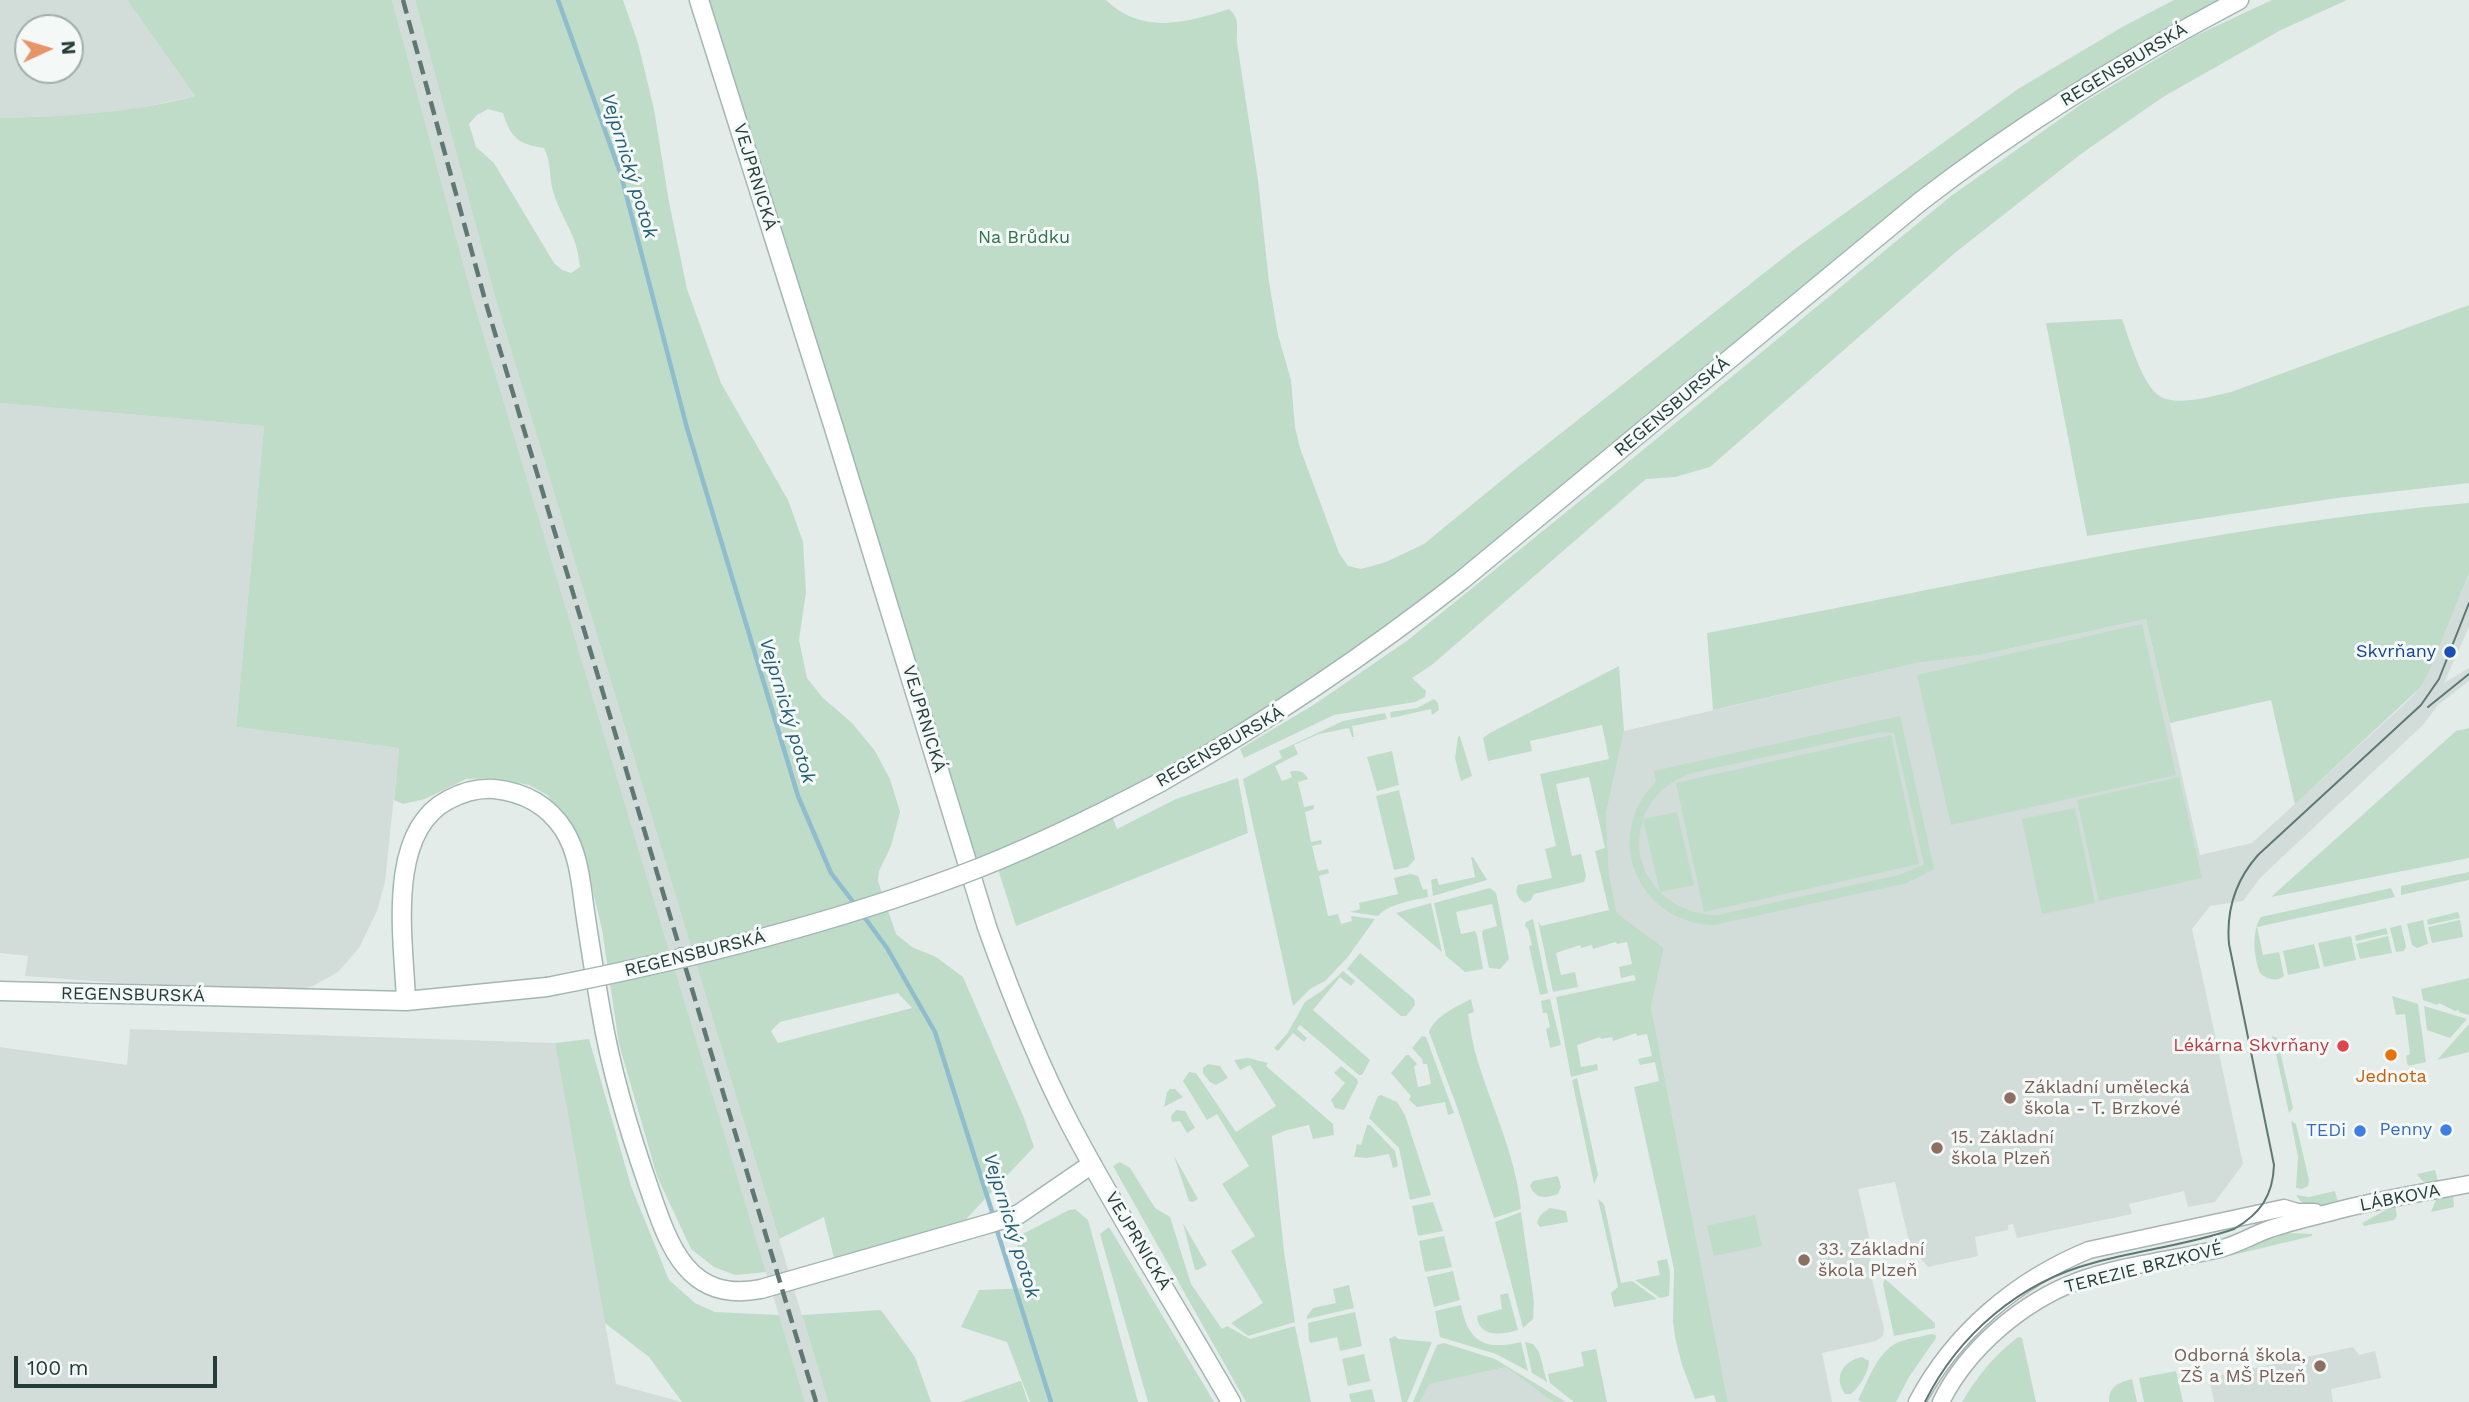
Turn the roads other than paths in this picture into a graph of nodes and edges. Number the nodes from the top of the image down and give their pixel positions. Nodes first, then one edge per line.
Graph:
1 (699, 0) edge
2 (2239, 0) edge
3 (0, 991) edge
4 (405, 1001) junction
5 (1092, 1164) junction
6 (2469, 1184) edge
7 (2331, 1212) junction
8 (2238, 1217) joint
9 (2266, 1231) joint
10 (1231, 1402) edge
11 (1917, 1402) edge
12 (1941, 1402) edge

1 - 5 main road, VEJPRNICKÁ
2 - 4 main road, REGENSBURSKÁ, bridge
3 - 4 main road, REGENSBURSKÁ
4 - 5 main road
5 - 10 main road, VEJPRNICKÁ
6 - 7 street, LÁBKOVA
7 - 8 street, LÁBKOVA
7 - 9 street, LÁBKOVA
8 - 11 street, TEREZIE BRZKOVÉ
9 - 12 street, TEREZIE BRZKOVÉ

